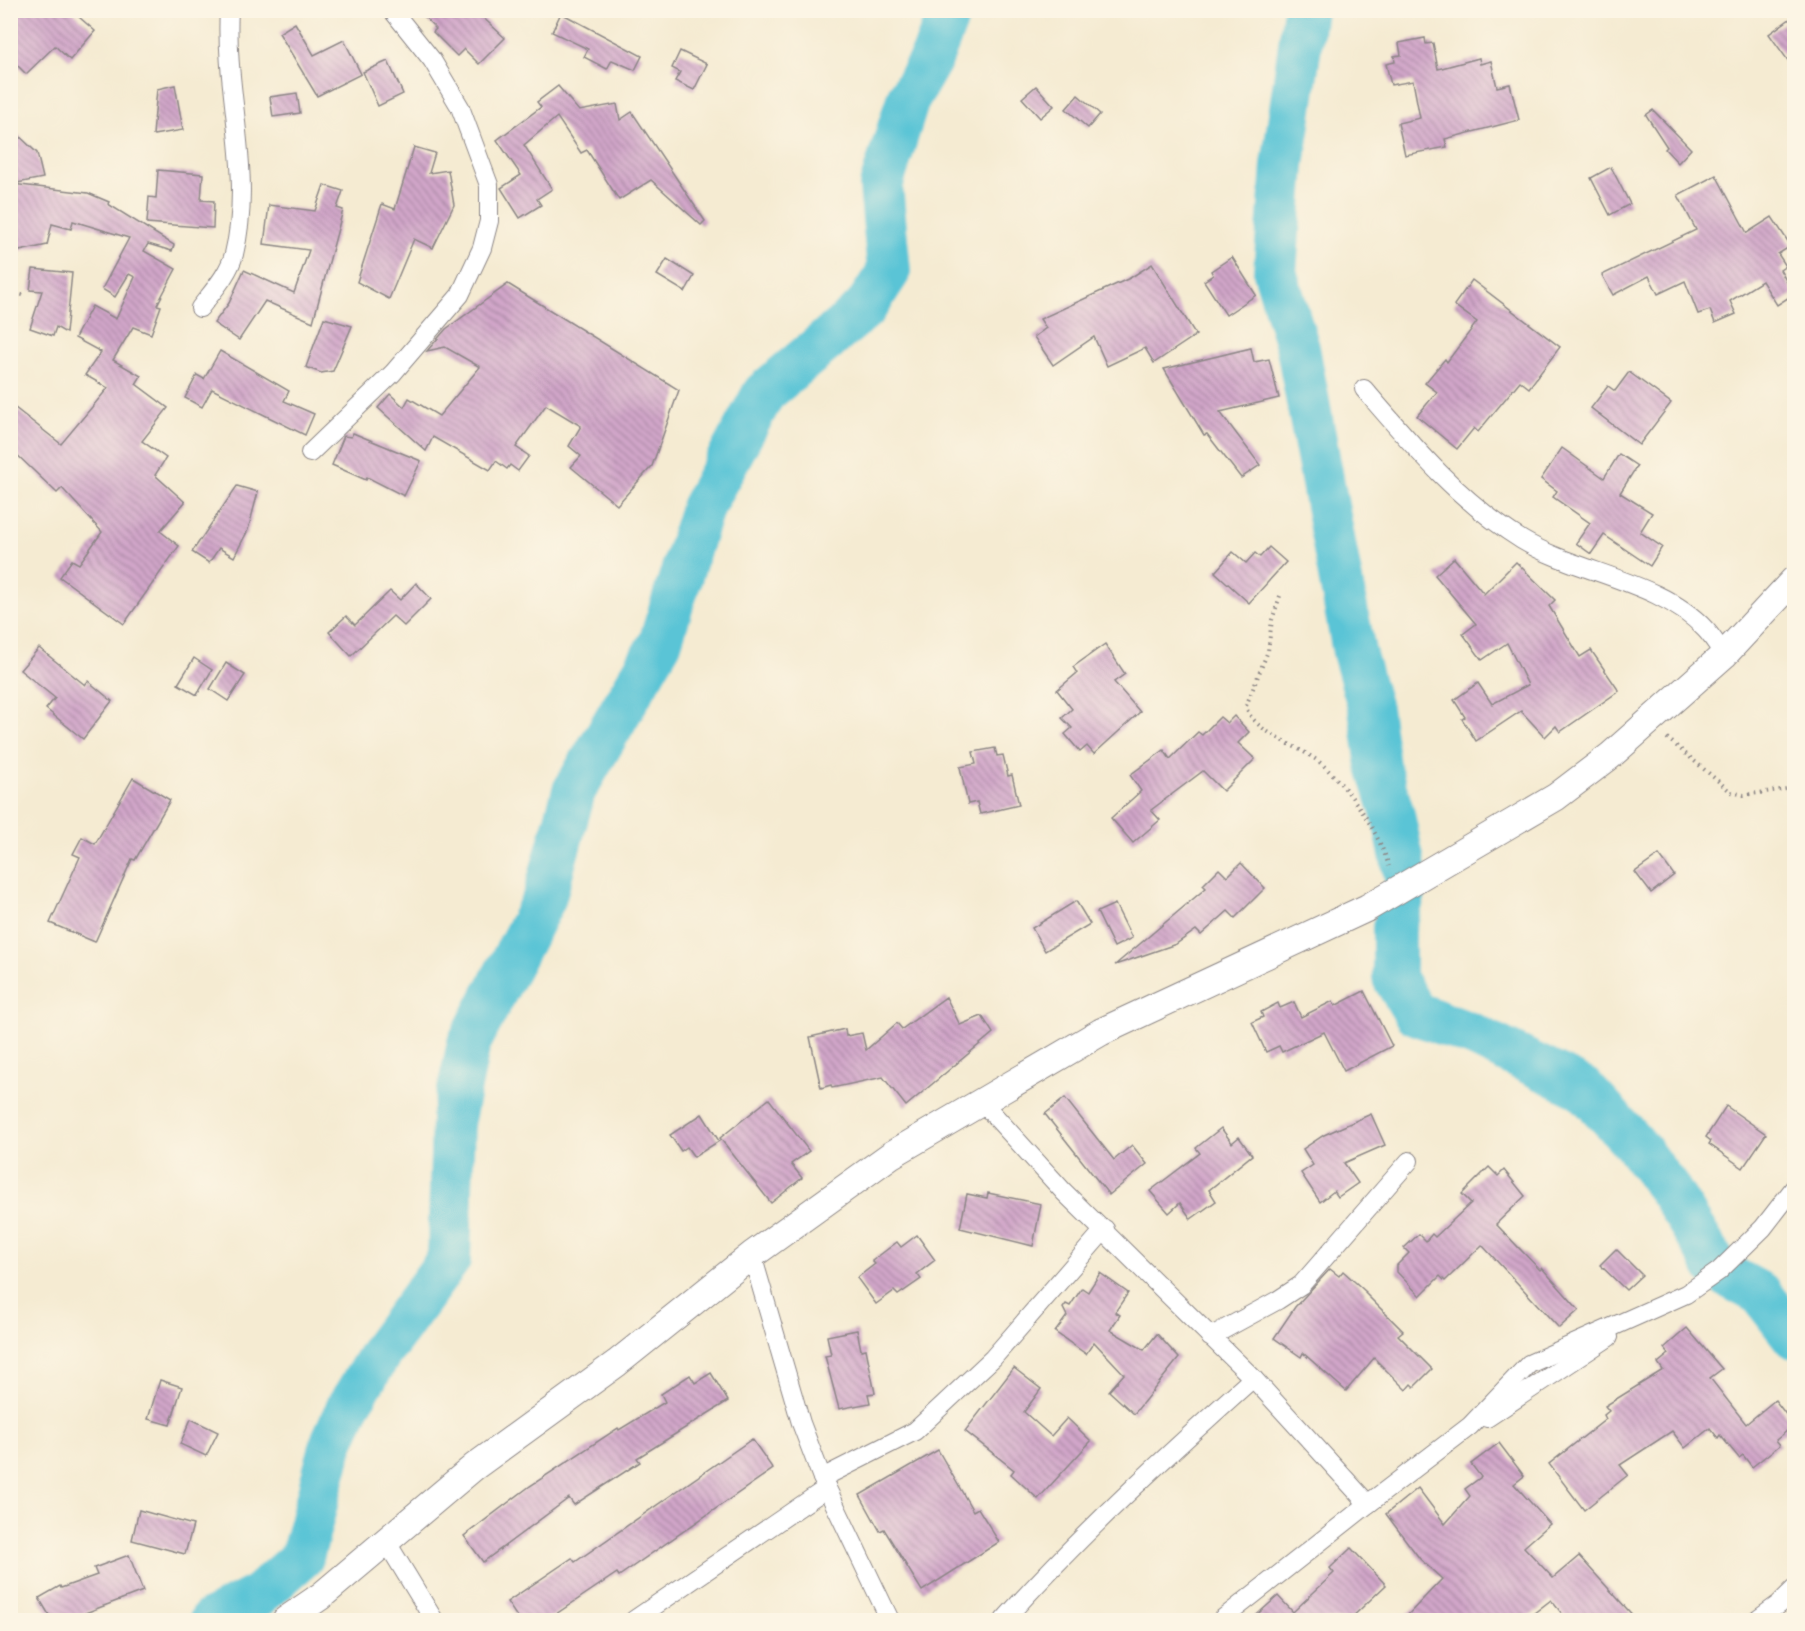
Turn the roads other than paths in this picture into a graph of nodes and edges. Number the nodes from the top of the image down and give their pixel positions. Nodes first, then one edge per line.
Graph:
1 (229, 10) edge
2 (392, 10) edge
3 (200, 308) dead end
4 (1364, 389) dead end
5 (310, 453) dead end
6 (1794, 580) edge
7 (1724, 655) junction
8 (982, 1102) junction
9 (1409, 1161) dead end
10 (1794, 1188) edge
11 (1104, 1229) junction
12 (752, 1256) junction
13 (1210, 1337) junction
14 (1253, 1378) junction
15 (824, 1483) junction
16 (1368, 1504) junction
17 (387, 1541) junction
18 (1794, 1589) edge
19 (286, 1620) edge
20 (434, 1620) edge
21 (634, 1620) edge
22 (890, 1620) edge
23 (1004, 1620) edge
24 (1221, 1620) edge
25 (1757, 1620) edge

1 - 3 street
2 - 5 street
4 - 7 street
6 - 7 street
7 - 8 street
8 - 11 street
8 - 12 street
9 - 13 street
10 - 16 street
11 - 13 street
11 - 15 street
12 - 15 street
12 - 17 street
13 - 14 street
14 - 16 street
14 - 23 street
15 - 21 street
15 - 22 street
16 - 24 street
17 - 19 street
17 - 20 street
18 - 25 street

